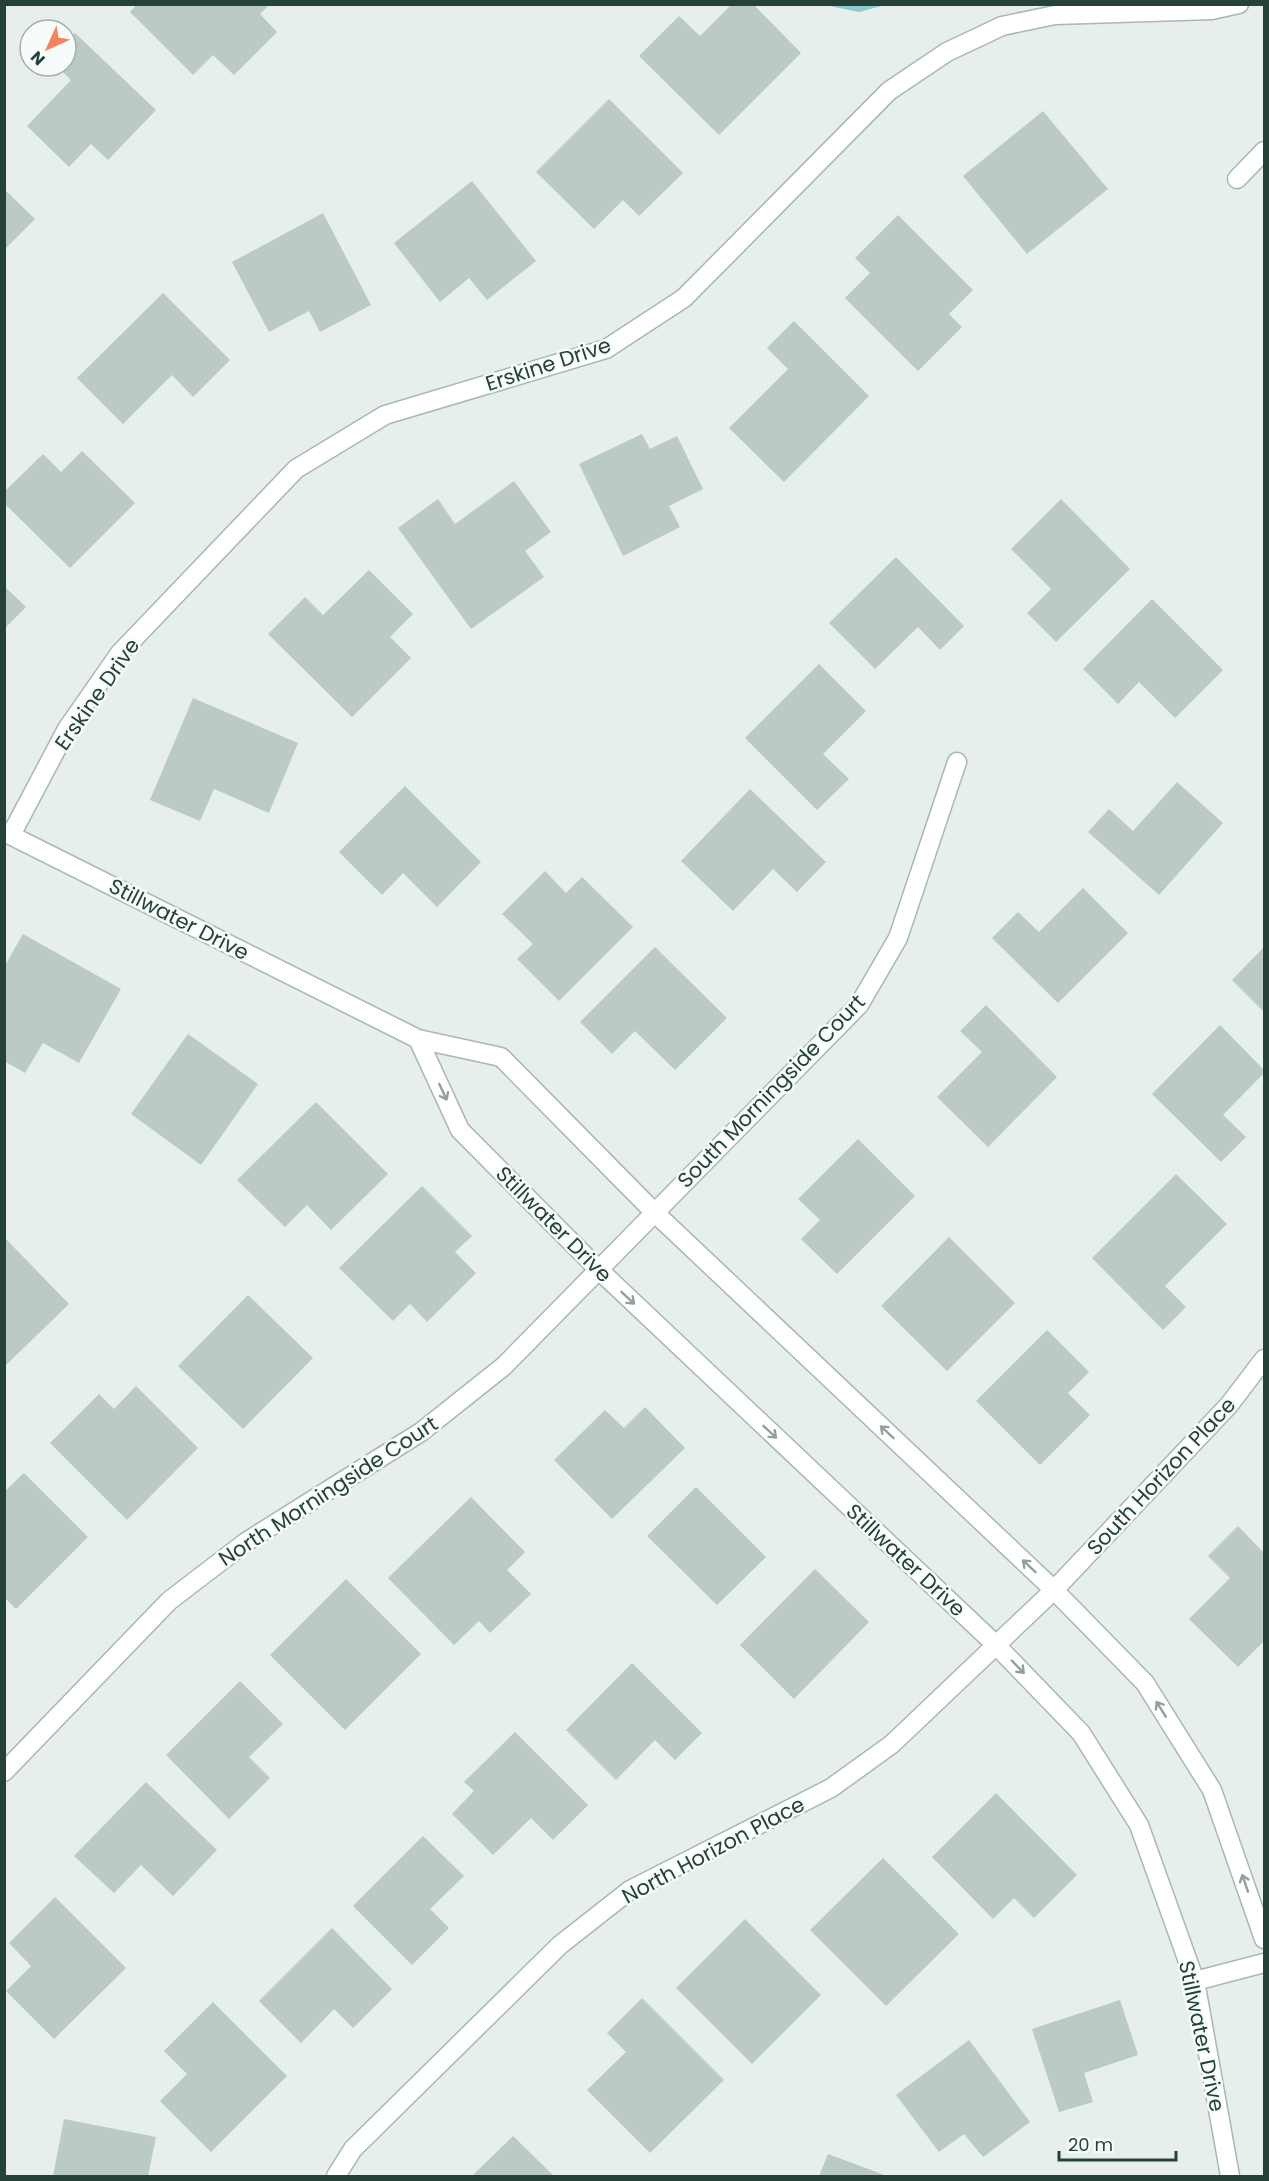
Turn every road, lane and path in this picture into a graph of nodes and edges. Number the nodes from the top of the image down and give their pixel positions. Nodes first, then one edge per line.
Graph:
1 (1239, 4) edge
2 (1264, 151) edge
3 (1237, 179) dead end
4 (957, 762) dead end
5 (8, 833) edge
6 (418, 1039) junction
7 (654, 1212) junction
8 (599, 1270) junction
9 (1264, 1359) edge
10 (1054, 1590) junction
11 (996, 1645) junction
12 (4, 1772) edge
13 (1264, 1939) edge
14 (1264, 1963) edge
15 (1195, 1981) junction
16 (336, 2176) edge
17 (1230, 2176) edge

1 - 5 street, Erskine Drive
2 - 3 street
4 - 7 street, South Morningside Court
5 - 6 street, Stillwater Drive
6 - 7 street, Stillwater Drive
6 -> 8 street, Stillwater Drive
7 - 8 street, North Morningside Court
10 -> 7 street, Stillwater Drive
8 -> 11 street, Stillwater Drive
8 - 12 street, North Morningside Court
9 - 10 street, South Horizon Place
10 - 11 street, North Horizon Place
13 -> 10 street, Stillwater Drive
11 -> 15 street, Stillwater Drive
11 - 16 street, North Horizon Place
14 - 15 street
15 - 17 street, Stillwater Drive

